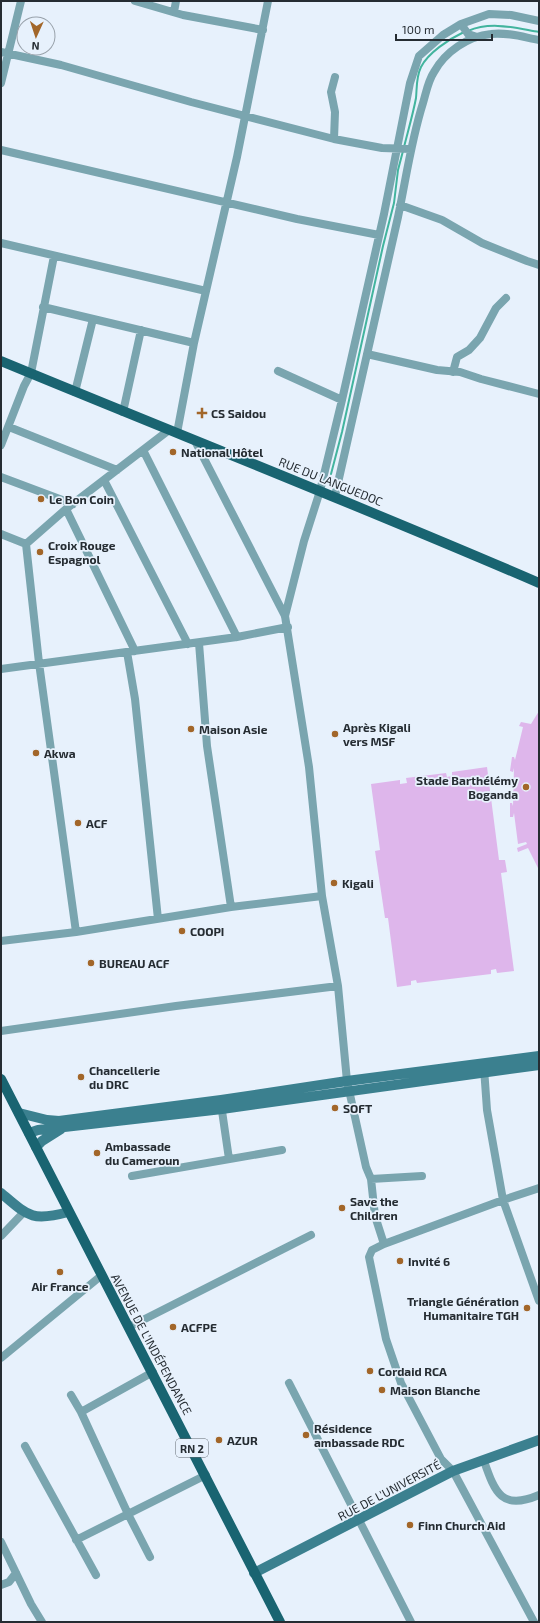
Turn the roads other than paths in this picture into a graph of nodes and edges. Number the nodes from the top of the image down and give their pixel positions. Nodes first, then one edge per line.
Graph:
1 (21, 1) edge
2 (136, 1) edge
3 (176, 1) edge
4 (268, 1) edge
5 (174, 12) junction
6 (539, 21) edge
7 (461, 24) junction
8 (263, 30) junction
9 (466, 38) junction
10 (539, 40) edge
11 (4, 53) edge
12 (335, 77) dead end
13 (1, 83) edge
14 (244, 115) junction
15 (334, 139) junction
16 (397, 149) junction
17 (411, 149) junction
18 (1, 150) edge
19 (226, 203) junction
20 (400, 205) junction
21 (384, 214) junction
22 (398, 217) junction
23 (379, 235) junction
24 (1, 243) edge
25 (54, 256) junction
26 (539, 265) edge
27 (369, 281) junction
28 (383, 285) junction
29 (206, 291) junction
30 (506, 298) dead end
31 (43, 307) junction
32 (93, 319) junction
33 (141, 330) junction
34 (194, 343) junction
35 (367, 354) junction
36 (1, 361) edge
37 (278, 371) dead end
38 (453, 372) junction
39 (31, 373) junction
40 (75, 392) junction
41 (539, 394) edge
42 (342, 400) junction
43 (123, 412) junction
44 (9, 427) junction
45 (173, 432) junction
46 (195, 441) junction
47 (1, 445) edge
48 (143, 450) junction
49 (117, 470) junction
50 (1, 477) edge
51 (104, 480) junction
52 (320, 491) junction
53 (335, 496) junction
54 (69, 507) junction
55 (1, 534) edge
56 (26, 544) junction
57 (539, 583) edge
58 (285, 616) junction
59 (288, 628) junction
60 (238, 637) junction
61 (200, 643) junction
62 (188, 644) junction
63 (131, 651) junction
64 (39, 663) junction
65 (1, 668) edge
66 (322, 896) junction
67 (231, 907) junction
68 (158, 919) junction
69 (76, 932) junction
70 (1, 941) edge
71 (338, 986) junction
72 (1, 1032) edge
73 (539, 1056) edge
74 (539, 1065) edge
75 (484, 1069) junction
76 (1, 1079) edge
77 (348, 1081) junction
78 (350, 1092) junction
79 (222, 1105) junction
80 (19, 1113) junction
81 (63, 1128) junction
82 (29, 1133) junction
83 (36, 1147) junction
84 (282, 1150) dead end
85 (228, 1159) junction
86 (132, 1176) dead end
87 (422, 1176) dead end
88 (371, 1179) junction
89 (539, 1188) edge
90 (1, 1193) edge
91 (503, 1200) junction
92 (24, 1212) junction
93 (68, 1212) junction
94 (311, 1235) dead end
95 (1, 1236) edge
96 (384, 1244) junction
97 (102, 1275) junction
98 (539, 1301) edge
99 (129, 1327) junction
100 (1, 1358) edge
101 (153, 1372) junction
102 (289, 1383) dead end
103 (71, 1395) dead end
104 (81, 1412) junction
105 (539, 1440) edge
106 (25, 1446) dead end
107 (484, 1461) junction
108 (453, 1472) junction
109 (206, 1475) junction
110 (539, 1495) edge
111 (128, 1514) junction
112 (359, 1520) junction
113 (76, 1540) junction
114 (1, 1542) edge
115 (150, 1557) dead end
116 (16, 1573) junction
117 (254, 1574) junction
118 (96, 1575) dead end
119 (1, 1585) edge
120 (42, 1622) edge
121 (280, 1622) edge
122 (411, 1622) edge
123 (534, 1622) edge

1 - 11 street
2 - 5 street
3 - 5 street
4 - 8 street
5 - 8 street
6 - 7 street
7 - 9 street
7 - 16 street
8 - 14 street
9 - 10 street
9 - 17 street
11 - 13 street
11 - 14 street
12 - 15 street
14 - 15 street
14 - 19 street
15 - 16 street
16 - 17 street
16 - 21 street
17 - 20 street
18 - 19 street
19 - 23 street
19 - 29 street
20 - 22 street
20 - 26 street
21 - 22 street
21 - 23 street
22 - 28 street
23 - 27 street
24 - 25 street
25 - 29 street
25 - 31 street
27 - 28 street
27 - 42 street
28 - 35 street
29 - 34 street
30 - 38 street
31 - 32 street
31 - 39 street
32 - 33 street
32 - 40 street
33 - 34 street
33 - 43 street
34 - 45 street
35 - 38 street
35 - 53 street
36 - 39 main road, RUE DU LANGUEDOC
37 - 42 street
38 - 41 street
39 - 40 main road, RUE DU LANGUEDOC
39 - 44 street
40 - 43 main road, RUE DU LANGUEDOC
42 - 52 street
43 - 45 main road, RUE DU LANGUEDOC
44 - 47 street
44 - 49 street
45 - 46 main road, RUE DU LANGUEDOC
45 - 48 street
46 - 52 main road, RUE DU LANGUEDOC
46 - 58 street
48 - 49 street
48 - 60 street
49 - 51 street
50 - 54 street
51 - 54 street
51 - 62 street
52 - 53 main road, RUE DU LANGUEDOC
52 - 58 street
53 - 57 main road, RUE DU LANGUEDOC
54 - 56 street
54 - 63 street
55 - 56 street
56 - 64 street
58 - 59 street
59 - 60 street
59 - 66 street
60 - 61 street
61 - 62 street
61 - 67 street
62 - 63 street
63 - 64 street
63 - 68 street
64 - 65 street
64 - 69 street
66 - 67 street
66 - 71 street
67 - 68 street
68 - 69 street
69 - 70 street
71 - 72 street
71 - 77 street
73 - 75 street
74 - 75 street
75 - 77 street
75 - 78 street
75 - 91 street
76 - 80 main road, AVENUE DE L'INDÉPENDANCE / RN 2
77 - 78 street
77 - 79 street
78 - 79 street
78 - 88 street
79 - 80 street
79 - 81 street
79 - 85 street
80 - 82 main road, AVENUE DE L'INDÉPENDANCE / RN 2
81 - 82 street
81 - 83 street
82 - 83 main road, AVENUE DE L'INDÉPENDANCE / RN 2
83 - 93 main road, AVENUE DE L'INDÉPENDANCE / RN 2
84 - 85 street
85 - 86 street
87 - 88 street
88 - 96 street
89 - 91 street
90 - 92 street
91 - 96 street
91 - 98 street
92 - 93 street
92 - 95 street
93 - 97 main road, AVENUE DE L'INDÉPENDANCE / RN 2
94 - 99 street
96 - 108 street
97 - 99 main road, AVENUE DE L'INDÉPENDANCE / RN 2
97 - 100 street
99 - 101 main road, AVENUE DE L'INDÉPENDANCE / RN 2
101 - 104 street
101 - 109 main road, AVENUE DE L'INDÉPENDANCE / RN 2
102 - 112 street
103 - 104 street
104 - 111 street
105 - 107 street, RUE DE L'UNIVERSITÉ
106 - 113 street
107 - 108 street, RUE DE L'UNIVERSITÉ
107 - 110 street
108 - 112 street, RUE DE L'UNIVERSITÉ
108 - 123 street
109 - 111 street
109 - 117 main road, AVENUE DE L'INDÉPENDANCE / RN 2
111 - 113 street
111 - 115 street
112 - 117 street, RUE DE L'UNIVERSITÉ
112 - 122 street
113 - 118 street
114 - 116 street
116 - 119 street
116 - 120 street
117 - 121 main road, AVENUE DE L'INDÉPENDANCE / RN 2

